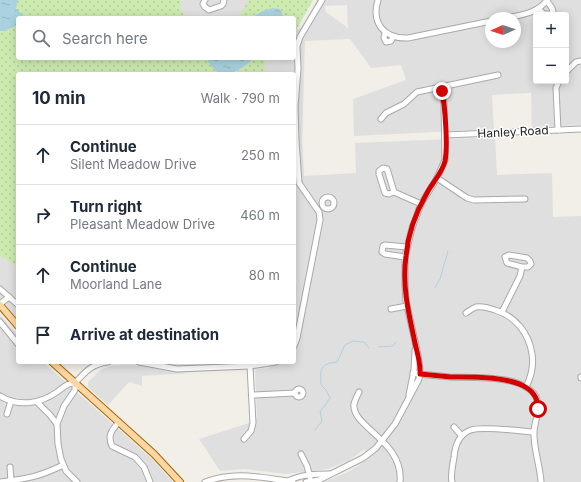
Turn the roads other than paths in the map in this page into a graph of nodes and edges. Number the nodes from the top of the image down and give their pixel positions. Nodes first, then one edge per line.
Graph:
1 (205, 0) edge
2 (224, 0) edge
3 (322, 0) edge
4 (378, 0) edge
5 (547, 1) edge
6 (538, 9) junction
7 (521, 15) edge
8 (485, 22) edge
9 (581, 61) edge
10 (569, 69) edge
11 (498, 75) dead end
12 (558, 84) edge
13 (441, 86) junction
14 (296, 94) edge
15 (380, 119) dead end
16 (581, 129) edge
17 (558, 130) junction
18 (446, 135) junction
19 (296, 141) edge
20 (437, 178) junction
21 (394, 192) junction
22 (525, 199) dead end
23 (421, 204) junction
24 (322, 206) dead end
25 (316, 208) junction
26 (407, 247) junction
27 (406, 257) junction
28 (522, 267) junction
29 (0, 289) edge
30 (9, 297) junction
31 (16, 303) edge
32 (0, 304) edge
33 (407, 306) junction
34 (391, 309) dead end
35 (502, 312) junction
36 (466, 313) dead end
37 (0, 322) edge
38 (16, 324) edge
39 (296, 341) edge
40 (16, 342) edge
41 (416, 348) junction
42 (54, 364) edge
43 (97, 364) edge
44 (150, 364) edge
45 (263, 364) edge
46 (250, 366) junction
47 (413, 373) junction
48 (420, 374) junction
49 (75, 383) junction
50 (526, 387) junction
51 (359, 392) dead end
52 (295, 393) dead end
53 (252, 395) junction
54 (0, 396) edge
55 (409, 398) junction
56 (12, 401) junction
57 (37, 402) junction
58 (7, 414) dead end
59 (119, 422) junction
60 (57, 424) junction
61 (454, 427) dead end
62 (534, 432) junction
63 (462, 436) junction
64 (244, 439) dead end
65 (382, 440) junction
66 (301, 454) dead end
67 (63, 465) junction
68 (10, 467) dead end
69 (332, 474) junction
70 (310, 475) junction
71 (11, 481) junction
72 (291, 481) edge
73 (0, 482) edge
74 (77, 482) edge
75 (150, 482) edge
76 (180, 482) edge
77 (205, 482) edge
78 (309, 482) edge
79 (400, 482) edge
80 (452, 482) edge
81 (541, 482) edge

1 - 2 street
3 - 14 street
4 - 8 street
5 - 6 street
5 - 6 street
6 - 7 street
9 - 10 street
11 - 13 street
12 - 17 street
13 - 15 street
13 - 18 street
16 - 17 street, Hanley Road
17 - 18 street, Hanley Road
18 - 20 street
19 - 25 street
20 - 22 street
20 - 23 street
21 - 21 street
21 - 23 street
23 - 26 street
24 - 25 street
25 - 39 street
26 - 27 street
26 - 27 street
27 - 33 street
28 - 28 street
28 - 35 street
29 - 30 street
30 - 31 street
30 - 32 street
32 - 38 main road
33 - 34 street
33 - 41 street
35 - 36 street
35 - 50 street
37 - 40 street
41 - 47 street
41 - 48 street
42 - 49 main road
43 - 49 street
44 - 46 street
45 - 46 street
46 - 53 street
47 - 48 street
47 - 55 street
48 - 50 street
48 - 55 street
49 - 57 street
49 - 59 main road
49 - 60 street
50 - 62 street
51 - 65 street
52 - 53 street
53 - 64 street
54 - 56 street
55 - 65 street
56 - 57 street
56 - 58 street
57 - 60 street
59 - 75 street
59 - 76 main road
60 - 67 street
61 - 63 street
62 - 63 street
62 - 81 street
63 - 80 street
65 - 69 street
65 - 79 street
66 - 70 street
67 - 71 street
67 - 74 street
68 - 71 street
69 - 70 street
69 - 78 street
70 - 72 street
70 - 78 street
71 - 73 street
72 - 77 street

